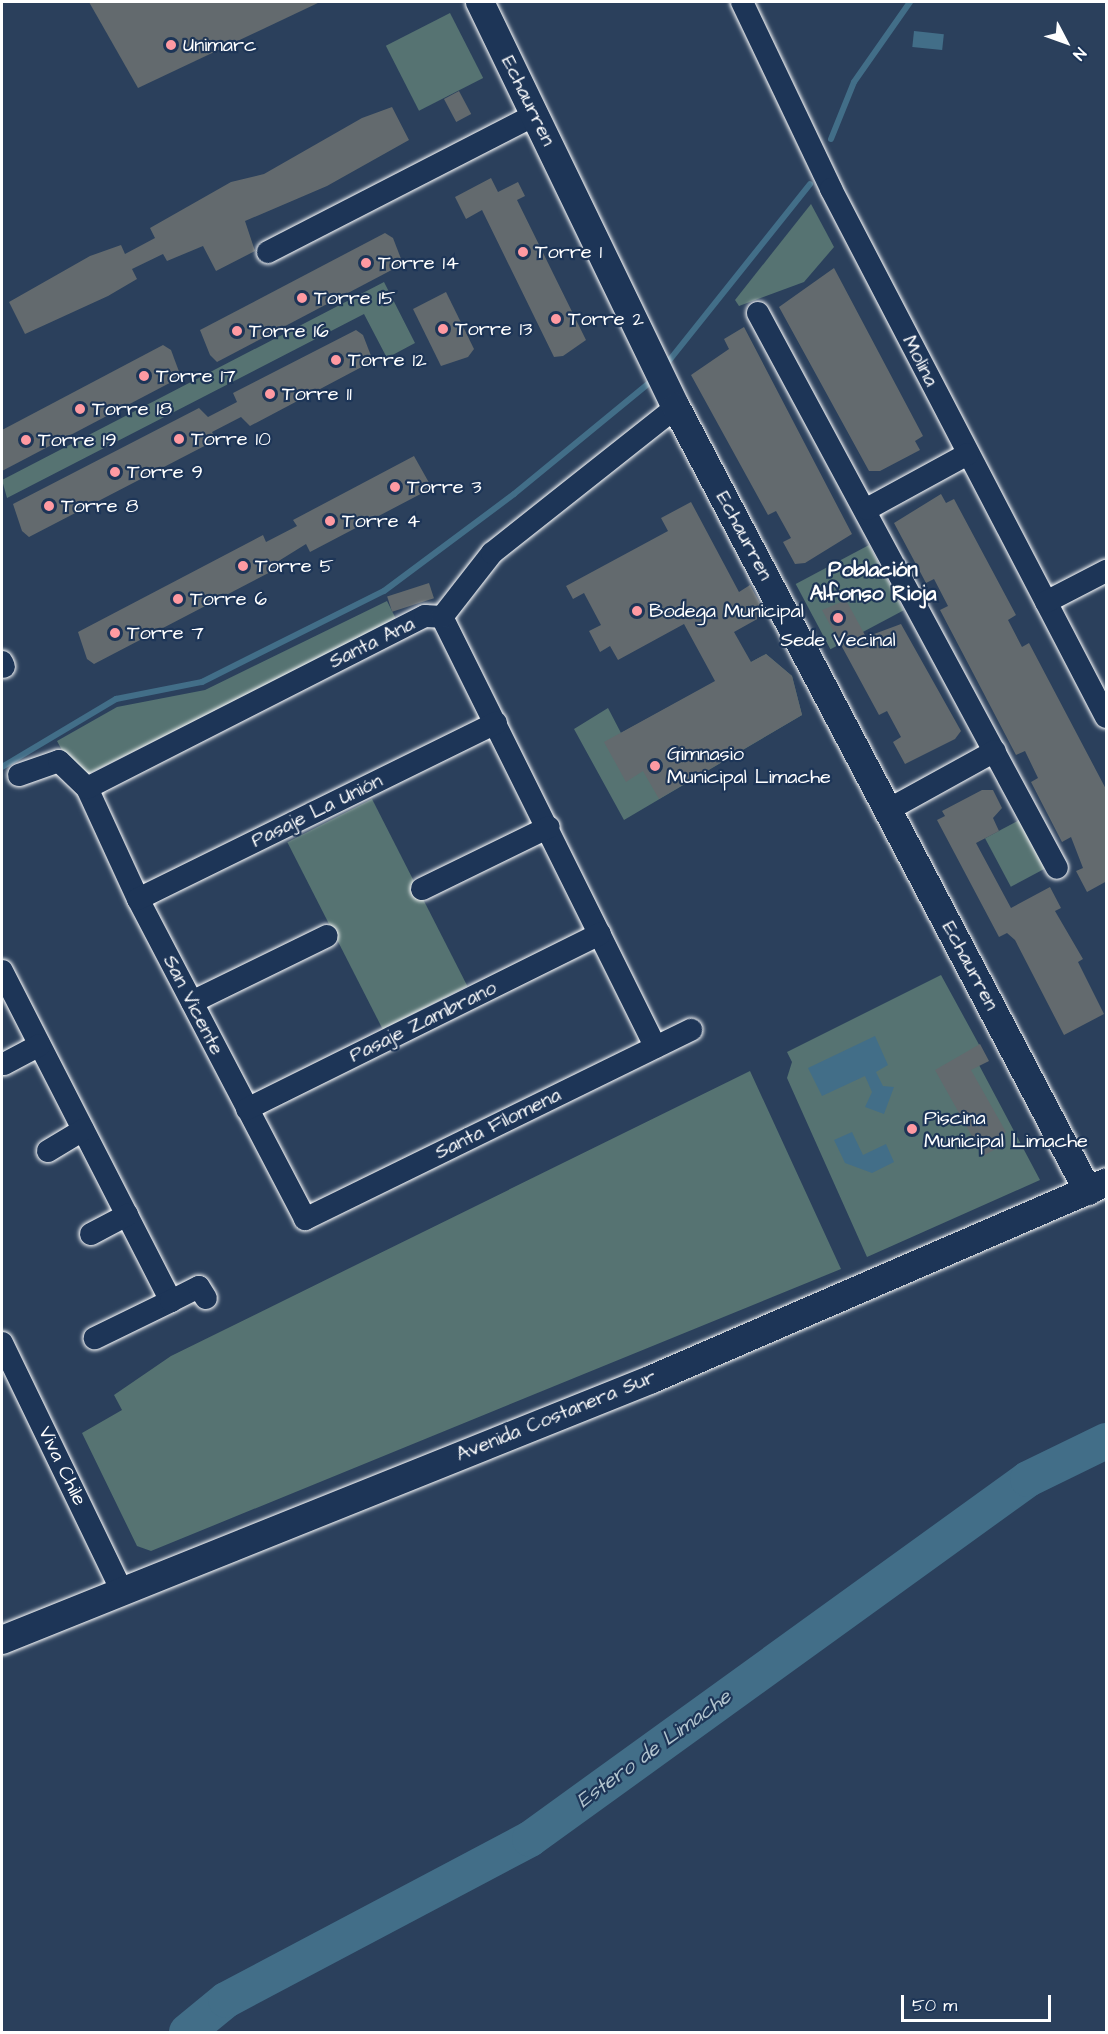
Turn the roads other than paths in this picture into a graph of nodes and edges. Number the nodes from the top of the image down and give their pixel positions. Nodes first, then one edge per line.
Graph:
1 (480, 2) edge
2 (742, 2) edge
3 (535, 115) junction
4 (268, 252) dead end
5 (758, 313) dead end
6 (670, 394) junction
7 (968, 454) junction
8 (867, 508) junction
9 (1107, 571) edge
10 (1046, 602) junction
11 (442, 617) junction
12 (1107, 717) edge
13 (496, 723) junction
14 (995, 751) junction
15 (19, 775) dead end
16 (87, 788) junction
17 (888, 810) junction
18 (549, 827) junction
19 (1057, 868) dead end
20 (422, 888) dead end
21 (138, 899) junction
22 (600, 934) junction
23 (327, 936) dead end
24 (2, 971) edge
25 (192, 1002) junction
26 (691, 1030) dead end
27 (39, 1045) junction
28 (655, 1047) junction
29 (4, 1064) dead end
30 (247, 1109) junction
31 (83, 1130) junction
32 (48, 1151) dead end
33 (1097, 1187) edge
34 (127, 1215) junction
35 (305, 1219) joint
36 (91, 1234) dead end
37 (206, 1298) dead end
38 (171, 1301) junction
39 (95, 1338) dead end
40 (2, 1343) edge
41 (121, 1589) junction
42 (2, 1640) edge

1 - 3 street, Echaurren
2 - 7 street, Molina
3 - 4 street
3 - 6 street, Echaurren
5 - 8 street
6 - 11 street, Santa Ana
6 - 17 street, Echaurren
7 - 8 street
7 - 10 street, Molina
8 - 14 street
9 - 10 street
10 - 12 street, Molina
11 - 13 street
11 - 16 street, Santa Ana
13 - 18 street
13 - 21 street, Pasaje La Unión
14 - 17 street
14 - 19 street
15 - 16 street
16 - 21 street, San Vicente
17 - 33 street, Echaurren
18 - 20 street
18 - 22 street
21 - 25 street, San Vicente
22 - 28 street
22 - 30 street, Pasaje Zambrano
23 - 25 street
24 - 27 street
25 - 30 street, San Vicente
26 - 28 street, Santa Filomena
27 - 29 street
27 - 31 street
28 - 35 street, Santa Filomena
30 - 35 street, San Vicente
31 - 32 street
31 - 34 street
33 - 41 street, Avenida Costanera Sur
34 - 36 street
34 - 38 street
37 - 38 street
38 - 39 street
40 - 41 street, Viva Chile
41 - 42 street, Avenida Costanera Sur

